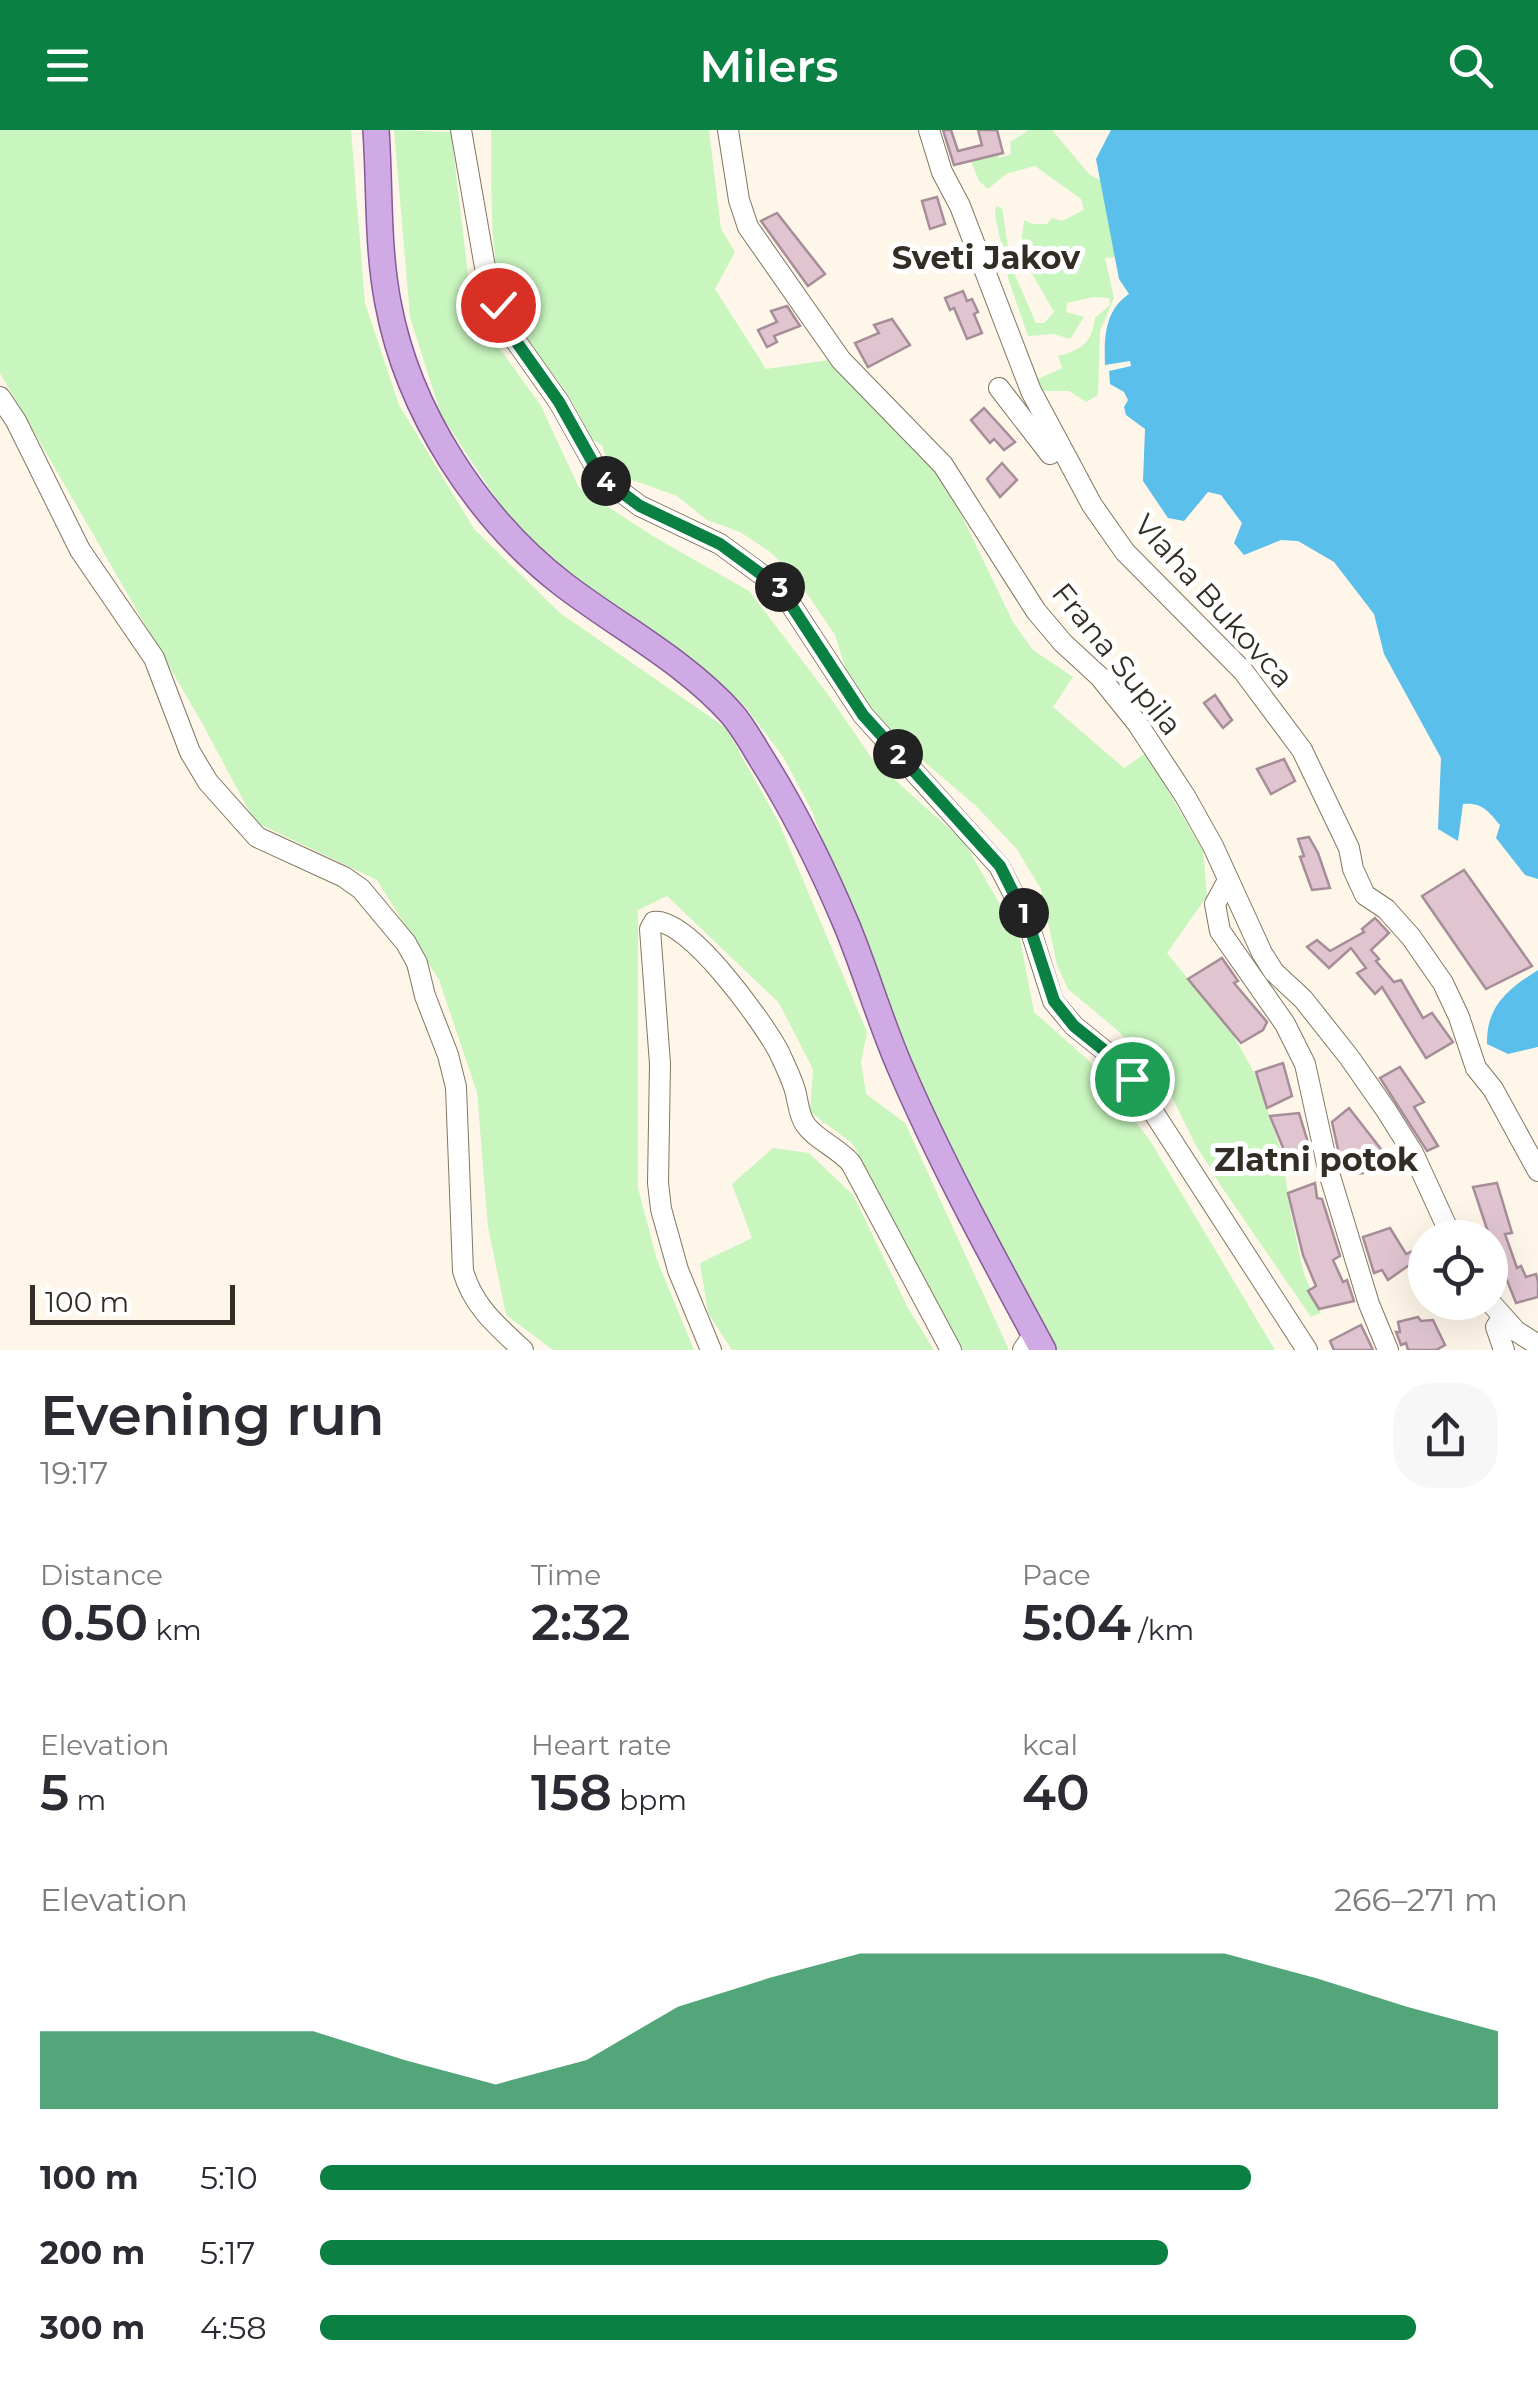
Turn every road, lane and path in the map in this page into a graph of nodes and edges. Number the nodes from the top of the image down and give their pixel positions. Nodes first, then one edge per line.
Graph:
1 (376, 130) edge
2 (461, 130) edge
3 (728, 130) edge
4 (929, 130) edge
5 (999, 388) dead end
6 (0, 397) edge
7 (1079, 482) junction
8 (1227, 882) junction
9 (1538, 1171) edge
10 (1444, 1220) edge
11 (1508, 1319) edge
12 (1496, 1320) edge
13 (1033, 1345) edge
14 (1538, 1345) edge
15 (523, 1350) edge
16 (712, 1350) edge
17 (951, 1350) edge
18 (1308, 1350) edge
19 (1388, 1350) edge
20 (1504, 1350) edge

1 - 13 main road
2 - 18 street
3 - 8 street, Frana Supila
4 - 7 street, Vlaha Bukovca
5 - 7 street, Vlaha Bukovca
6 - 15 street
7 - 9 street, Vlaha Bukovca
8 - 10 street, Frana Supila
8 - 19 street
11 - 14 street
12 - 20 street
16 - 17 street

